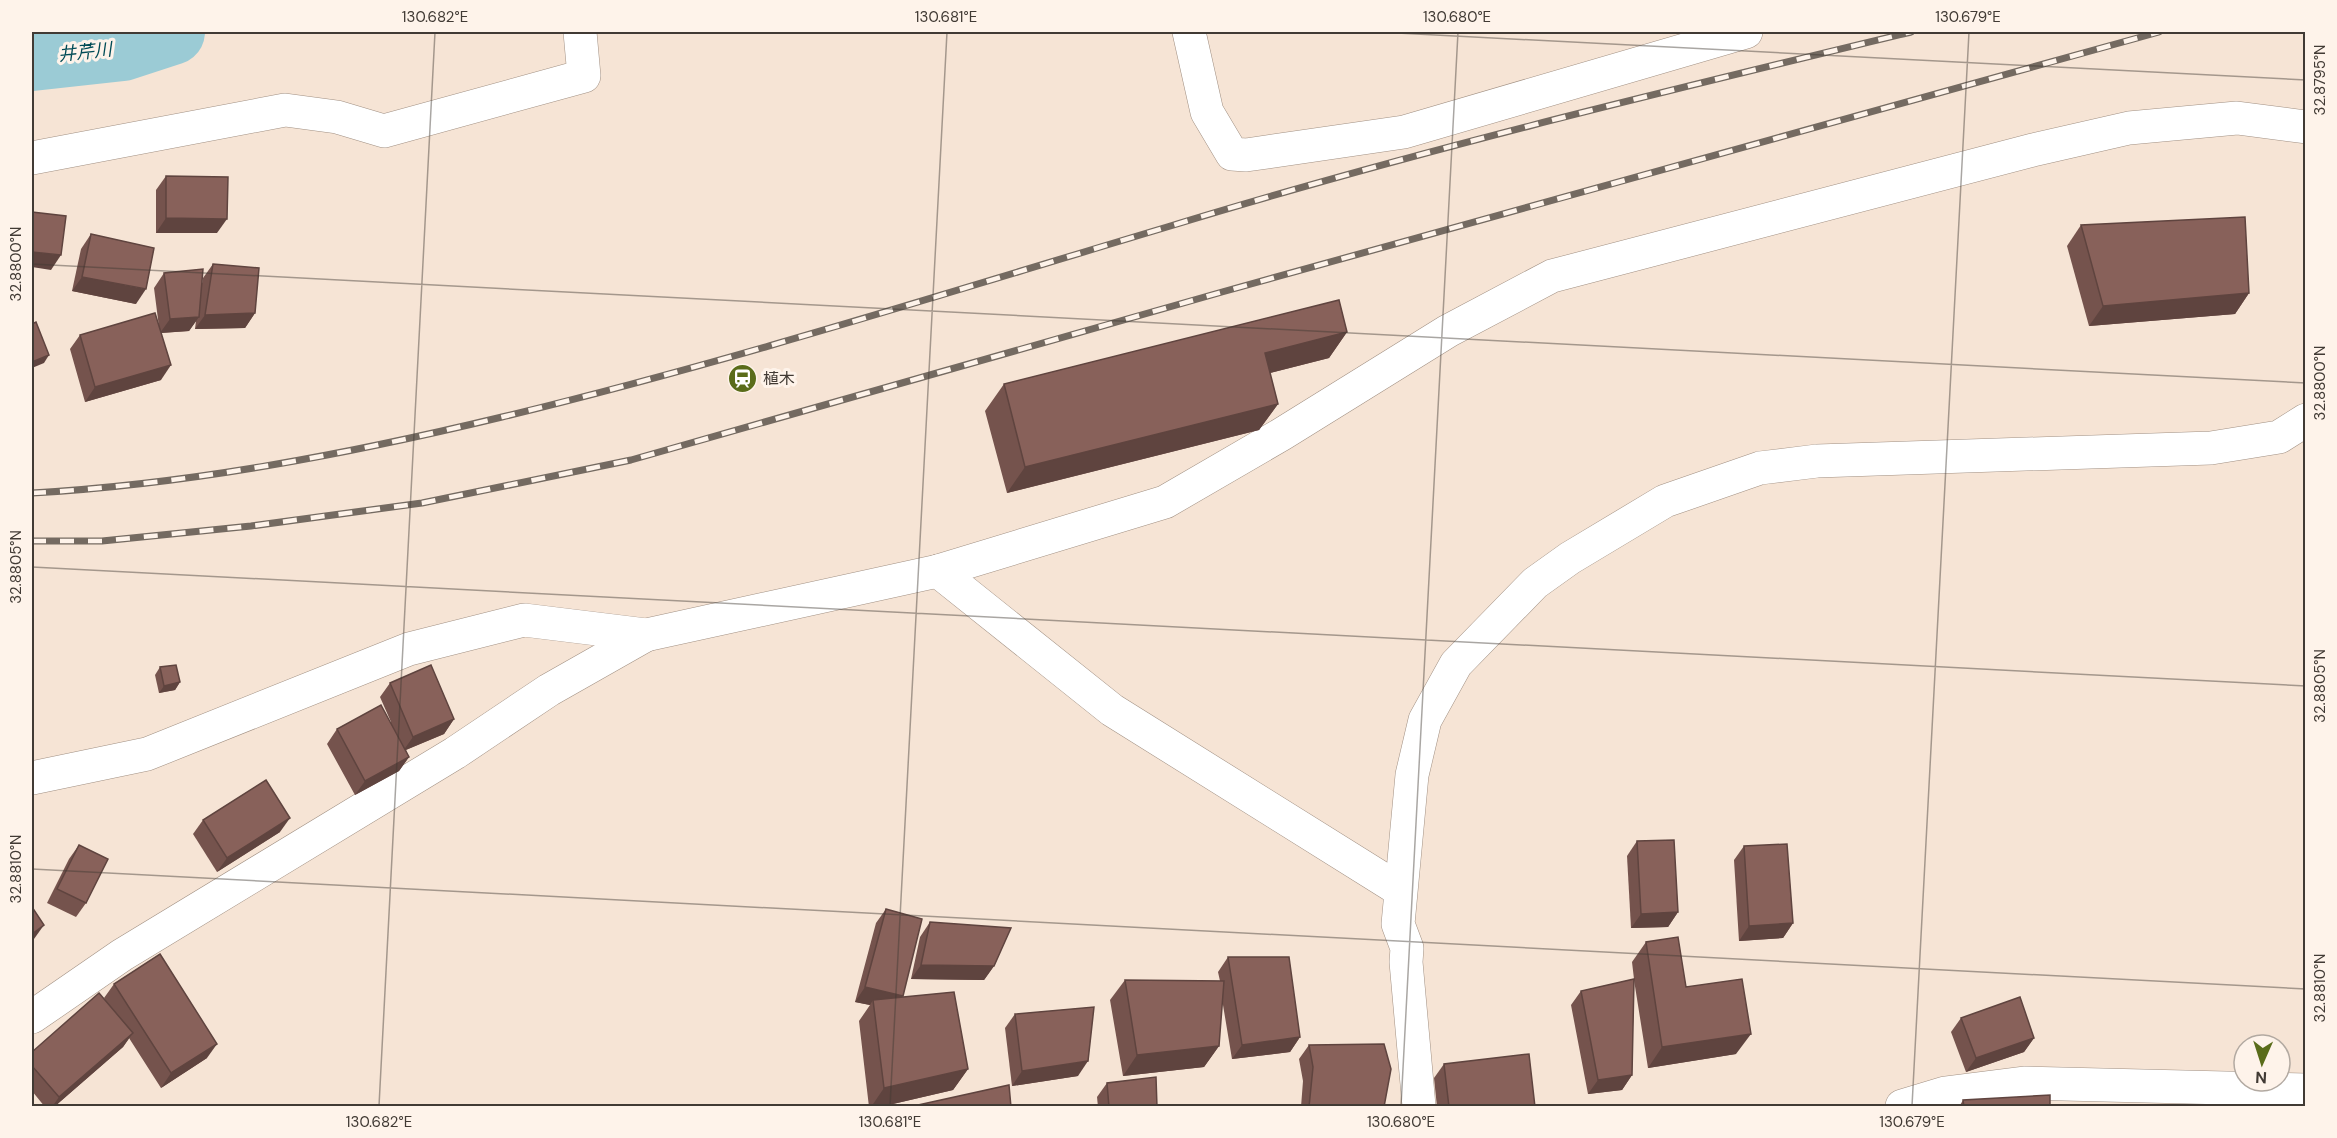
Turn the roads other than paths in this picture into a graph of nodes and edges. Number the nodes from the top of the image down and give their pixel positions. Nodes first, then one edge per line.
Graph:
1 (580, 32) edge
2 (1189, 32) edge
3 (1746, 32) edge
4 (2306, 127) edge
5 (32, 158) edge
6 (2306, 420) edge
7 (938, 571) junction
8 (646, 635) junction
9 (32, 778) edge
10 (1400, 890) junction
11 (32, 1017) edge
12 (2306, 1090) edge
13 (1419, 1107) edge
14 (1902, 1107) edge

1 - 5 street
2 - 3 street
4 - 7 street
6 - 10 street
7 - 8 street
7 - 10 street
8 - 9 street
8 - 11 street
10 - 13 street
12 - 14 street

